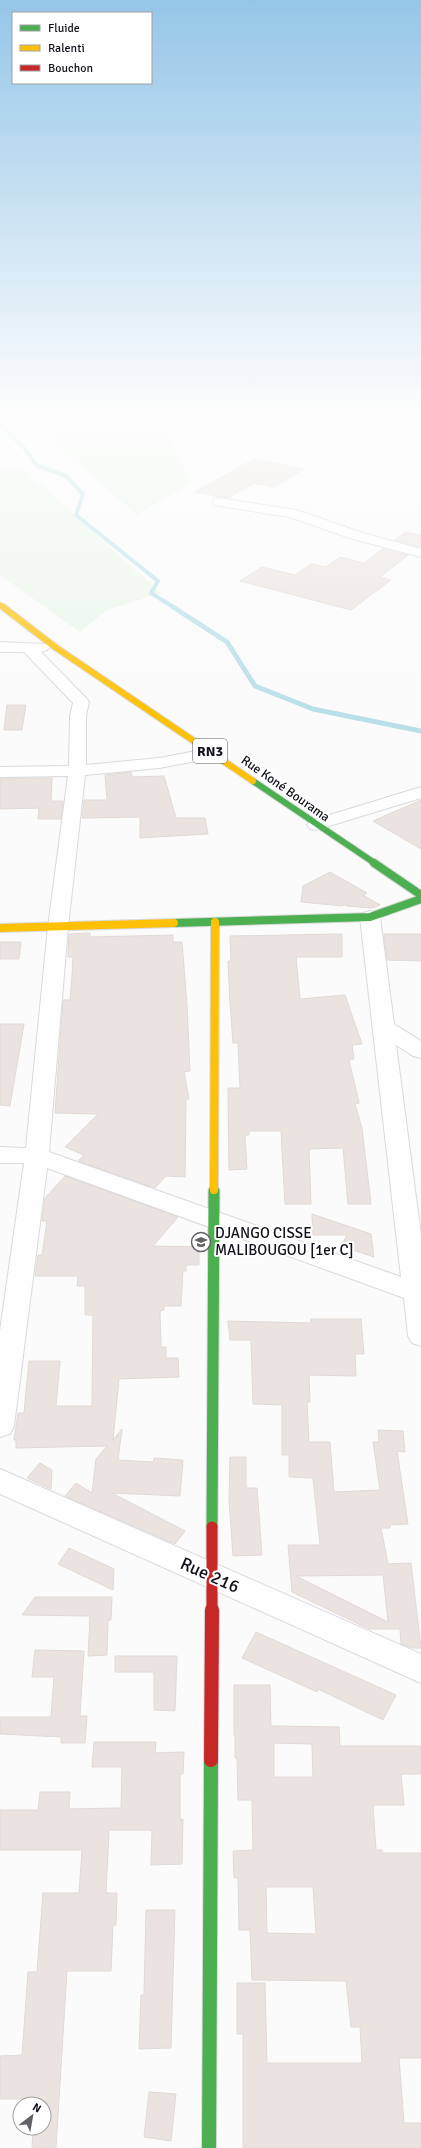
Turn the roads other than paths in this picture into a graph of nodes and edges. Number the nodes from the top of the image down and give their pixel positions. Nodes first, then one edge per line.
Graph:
1 (256, 508) edge
2 (421, 553) edge
3 (0, 605) edge
4 (0, 647) edge
5 (28, 647) junction
6 (55, 647) junction
7 (212, 753) junction
8 (0, 772) edge
9 (77, 772) junction
10 (421, 792) edge
11 (316, 825) junction
12 (421, 895) edge
13 (421, 899) edge
14 (370, 917) junction
15 (215, 922) junction
16 (58, 926) junction
17 (0, 928) edge
18 (383, 1027) junction
19 (421, 1052) edge
20 (0, 1155) edge
21 (37, 1156) junction
22 (213, 1219) junction
23 (418, 1293) edge
24 (421, 1336) edge
25 (0, 1426) edge
26 (0, 1480) edge
27 (212, 1576) junction
28 (421, 1669) edge
29 (209, 2148) edge

1 - 2 street
3 - 6 main road, Rue Koné Bourama / RN3
4 - 5 street
5 - 6 street
5 - 9 street
6 - 7 main road, Rue Koné Bourama / RN3
7 - 9 street
7 - 11 main road, Rue Koné Bourama / RN3
8 - 9 street
9 - 16 street
10 - 11 street
11 - 12 main road, Rue Koné Bourama / RN3
13 - 14 main road
14 - 15 main road
14 - 18 street
15 - 16 main road
15 - 22 main road
16 - 17 main road
16 - 21 street
18 - 19 street
18 - 23 street
20 - 21 street
21 - 22 street
21 - 25 street
22 - 23 street
22 - 27 main road
23 - 24 street
26 - 27 street, Rue 216
27 - 28 street, Rue 216
27 - 29 main road

